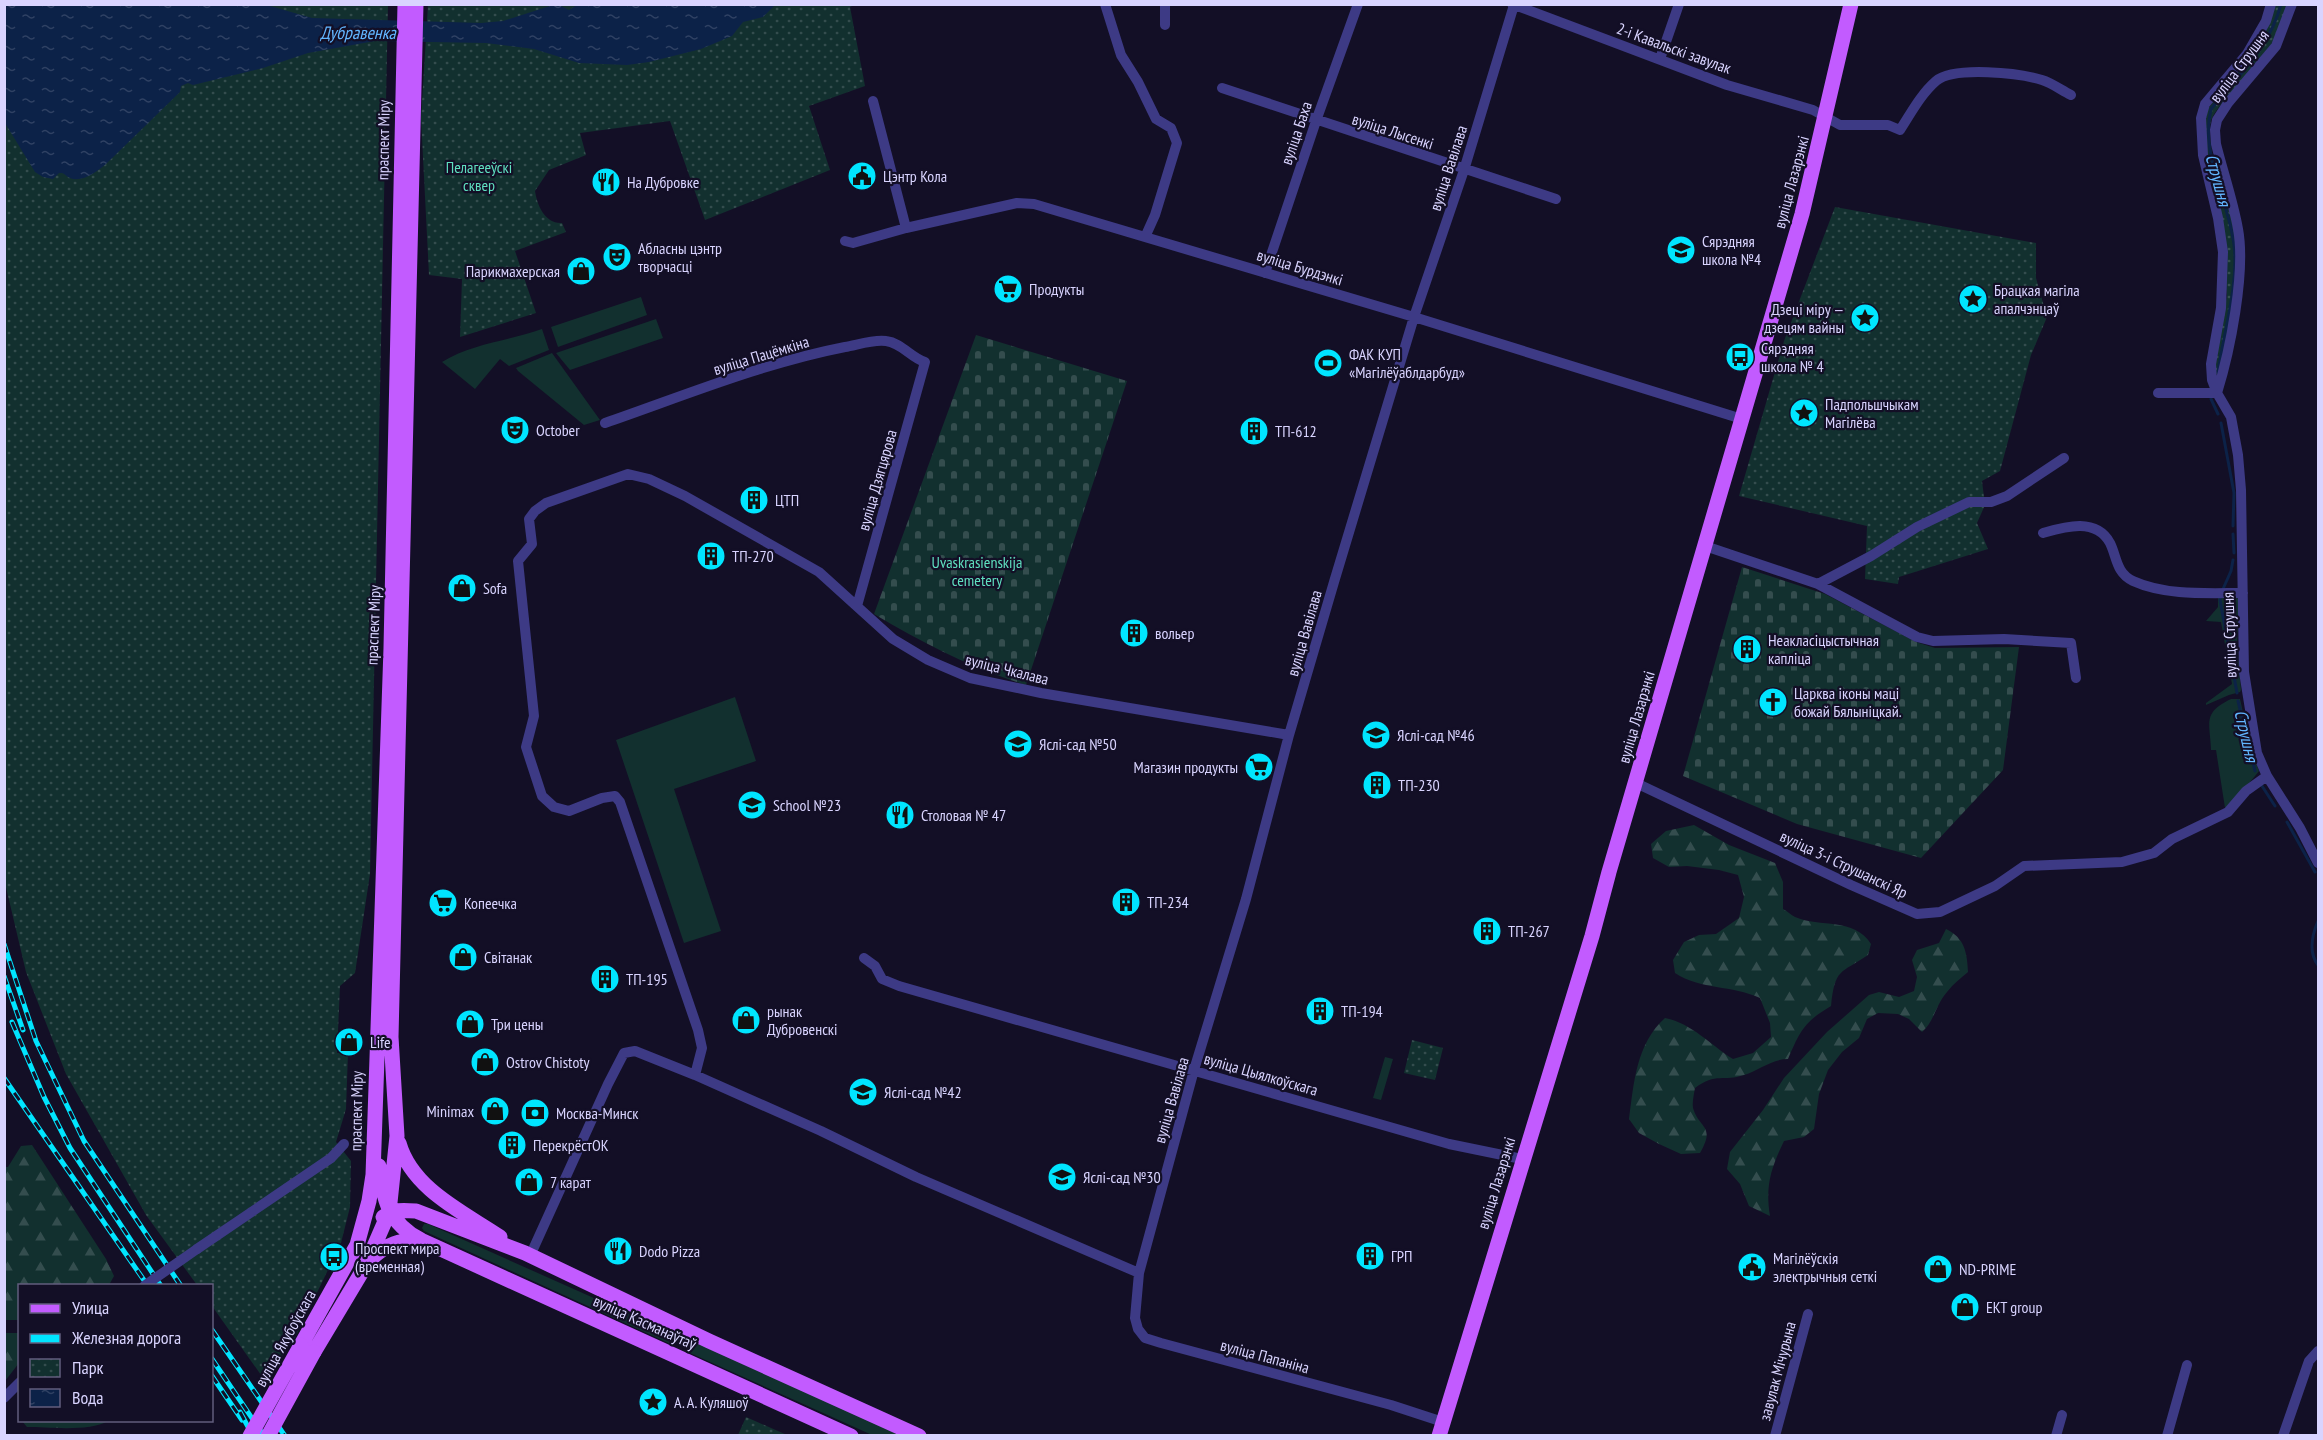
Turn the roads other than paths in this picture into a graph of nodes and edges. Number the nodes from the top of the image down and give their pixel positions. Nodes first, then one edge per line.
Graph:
1 (405, 4) edge
2 (416, 4) edge
3 (1105, 4) edge
4 (1165, 4) edge
5 (1358, 4) edge
6 (1679, 4) edge
7 (1851, 4) edge
8 (2271, 4) edge
9 (2292, 4) edge
10 (1513, 5) edge
11 (1165, 25) dead end
12 (1660, 59) junction
13 (1222, 88) dead end
14 (2071, 95) dead end
15 (873, 101) dead end
16 (407, 103) junction
17 (1826, 117) junction
18 (1316, 121) junction
19 (1464, 170) junction
20 (1556, 200) dead end
21 (906, 228) junction
22 (1146, 236) junction
23 (845, 241) dead end
24 (1266, 273) junction
25 (1414, 317) junction
26 (925, 362) joint
27 (2158, 393) dead end
28 (2217, 393) junction
29 (1742, 419) junction
30 (604, 423) dead end
31 (2064, 458) dead end
32 (2043, 533) dead end
33 (1705, 546) junction
34 (1818, 584) junction
35 (2243, 593) junction
36 (857, 606) junction
37 (2076, 678) dead end
38 (1289, 735) junction
39 (2266, 776) junction
40 (1636, 783) junction
41 (2319, 863) edge
42 (864, 958) dead end
43 (1194, 1070) junction
44 (695, 1075) junction
45 (397, 1136) junction
46 (374, 1137) junction
47 (345, 1144) dead end
48 (1522, 1159) junction
49 (389, 1212) junction
50 (429, 1215) junction
51 (423, 1241) junction
52 (353, 1252) junction
53 (527, 1255) junction
54 (366, 1264) junction
55 (1139, 1273) junction
56 (147, 1284) edge
57 (1808, 1314) dead end
58 (308, 1348) junction
59 (2319, 1351) edge
60 (2187, 1365) dead end
61 (18, 1384) edge
62 (4, 1398) edge
63 (2062, 1415) dead end
64 (1441, 1429) edge
65 (250, 1436) edge
66 (268, 1436) edge
67 (851, 1436) edge
68 (919, 1436) edge
69 (1776, 1436) edge
70 (2056, 1436) edge
71 (2167, 1436) edge
72 (2283, 1436) edge

1 - 16 main road, праспект Міру
2 - 16 main road, праспект Міру
3 - 22 street
4 - 11 street
5 - 18 street, вуліца Баха
6 - 12 street
7 - 17 main road, вуліца Лазарэнкі
8 - 28 street, вуліца Струшня
9 - 28 street, вуліца Струшня
10 - 12 street, 2-і Кавальскі завулак
10 - 19 street, вуліца Вавілава
12 - 17 street, 2-і Кавальскі завулак
13 - 18 street, вуліца Лысенкі
14 - 17 street, 2-і Кавальскі завулак
15 - 21 street
16 - 45 main road, праспект Міру
16 - 46 main road, праспект Міру
17 - 29 main road, вуліца Лазарэнкі
18 - 19 street, вуліца Лысенкі
18 - 24 street, вуліца Баха
19 - 20 street, вуліца Лысенкі
19 - 25 street, вуліца Вавілава
21 - 22 street, вуліца Бурдэнкі
21 - 23 street, вуліца Бурдэнкі
22 - 24 street, вуліца Бурдэнкі
24 - 25 street, вуліца Бурдэнкі
25 - 29 street, вуліца Бурдэнкі
25 - 38 street, вуліца Вавілава
26 - 30 street, вуліца Пацёмкіна
26 - 36 street, вуліца Дзягцярова
27 - 28 street
28 - 35 street, вуліца Струшня
29 - 33 main road, вуліца Лазарэнкі
31 - 34 street
32 - 35 street
33 - 34 street
33 - 40 main road, вуліца Лазарэнкі
34 - 37 street
35 - 39 street, вуліца Струшня
36 - 38 street, вуліца Чкалава
36 - 44 street, вуліца Чкалава
38 - 43 street, вуліца Вавілава
39 - 40 street, вуліца 3-і Струшанскі Яр
39 - 41 street, вуліца Струшня
40 - 48 main road, вуліца Лазарэнкі
42 - 43 street, вуліца Цыялкоўскага
43 - 48 street, вуліца Цыялкоўскага
43 - 55 street, вуліца Вавілава
44 - 53 street
44 - 55 street
45 - 49 main road, праспект Міру
45 - 53 main road, вуліца Касманаўтаў
46 - 49 main road, вуліца Касманаўтаў
46 - 52 main road, праспект Міру
47 - 56 street, bridge
48 - 64 main road, вуліца Лазарэнкі
49 - 50 main road
49 - 51 main road, вуліца Касманаўтаў
49 - 52 main road
49 - 54 main road, праспект Міру
50 - 51 main road
50 - 53 main road, вуліца Касманаўтаў
51 - 54 main road, вуліца Касманаўтаў
51 - 67 main road, вуліца Касманаўтаў
52 - 58 main road, вуліца Якубоўскага
53 - 68 main road, вуліца Касманаўтаў
54 - 58 main road, вуліца Якубоўскага
55 - 64 street, вуліца Папаніна
57 - 69 street, завулак Мічурына
58 - 65 main road, вуліца Якубоўскага, bridge
58 - 66 main road, вуліца Якубоўскага, bridge
59 - 72 street
60 - 71 street
61 - 62 street
63 - 70 street

